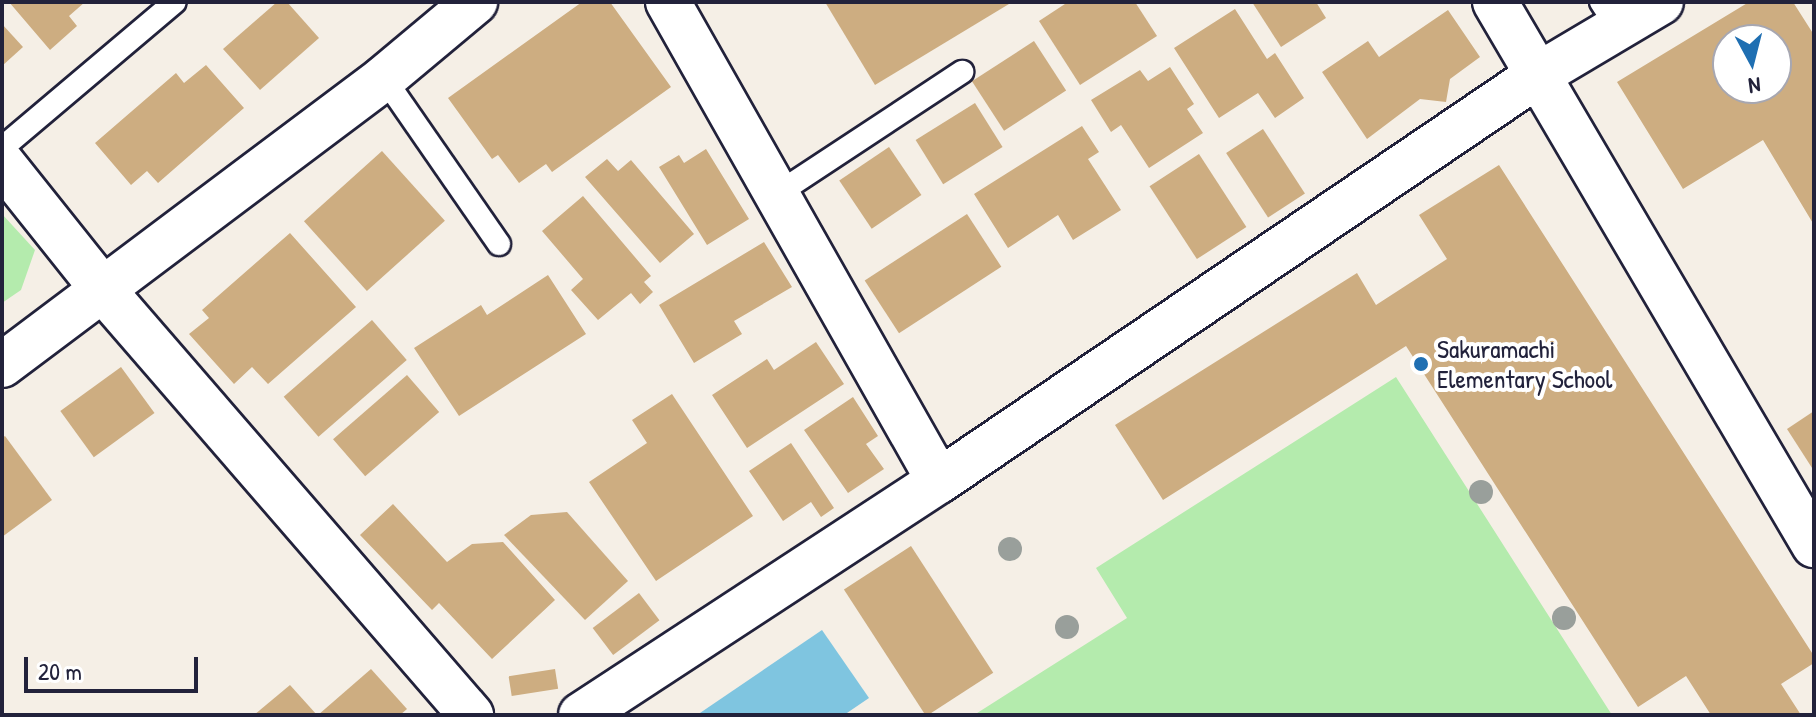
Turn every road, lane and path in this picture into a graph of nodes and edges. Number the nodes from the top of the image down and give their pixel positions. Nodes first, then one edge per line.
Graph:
1 (175, 2) edge
2 (475, 2) edge
3 (668, 2) edge
4 (1495, 2) edge
5 (1661, 2) edge
6 (1610, 15) edge
7 (962, 72) dead end
8 (1538, 75) junction
9 (384, 78) junction
10 (2, 148) edge
11 (2, 163) edge
12 (777, 194) junction
13 (499, 244) dead end
14 (104, 291) junction
15 (2, 365) edge
16 (939, 481) junction
17 (1814, 545) edge
18 (471, 715) edge
19 (581, 715) edge

1 - 10 lane
2 - 9 street
3 - 12 street
4 - 8 street
5 - 6 street
6 - 8 street
7 - 12 lane
8 - 16 street
8 - 17 street
9 - 13 lane
9 - 14 street
11 - 14 street
12 - 16 street
14 - 15 street
14 - 18 street
16 - 19 street

